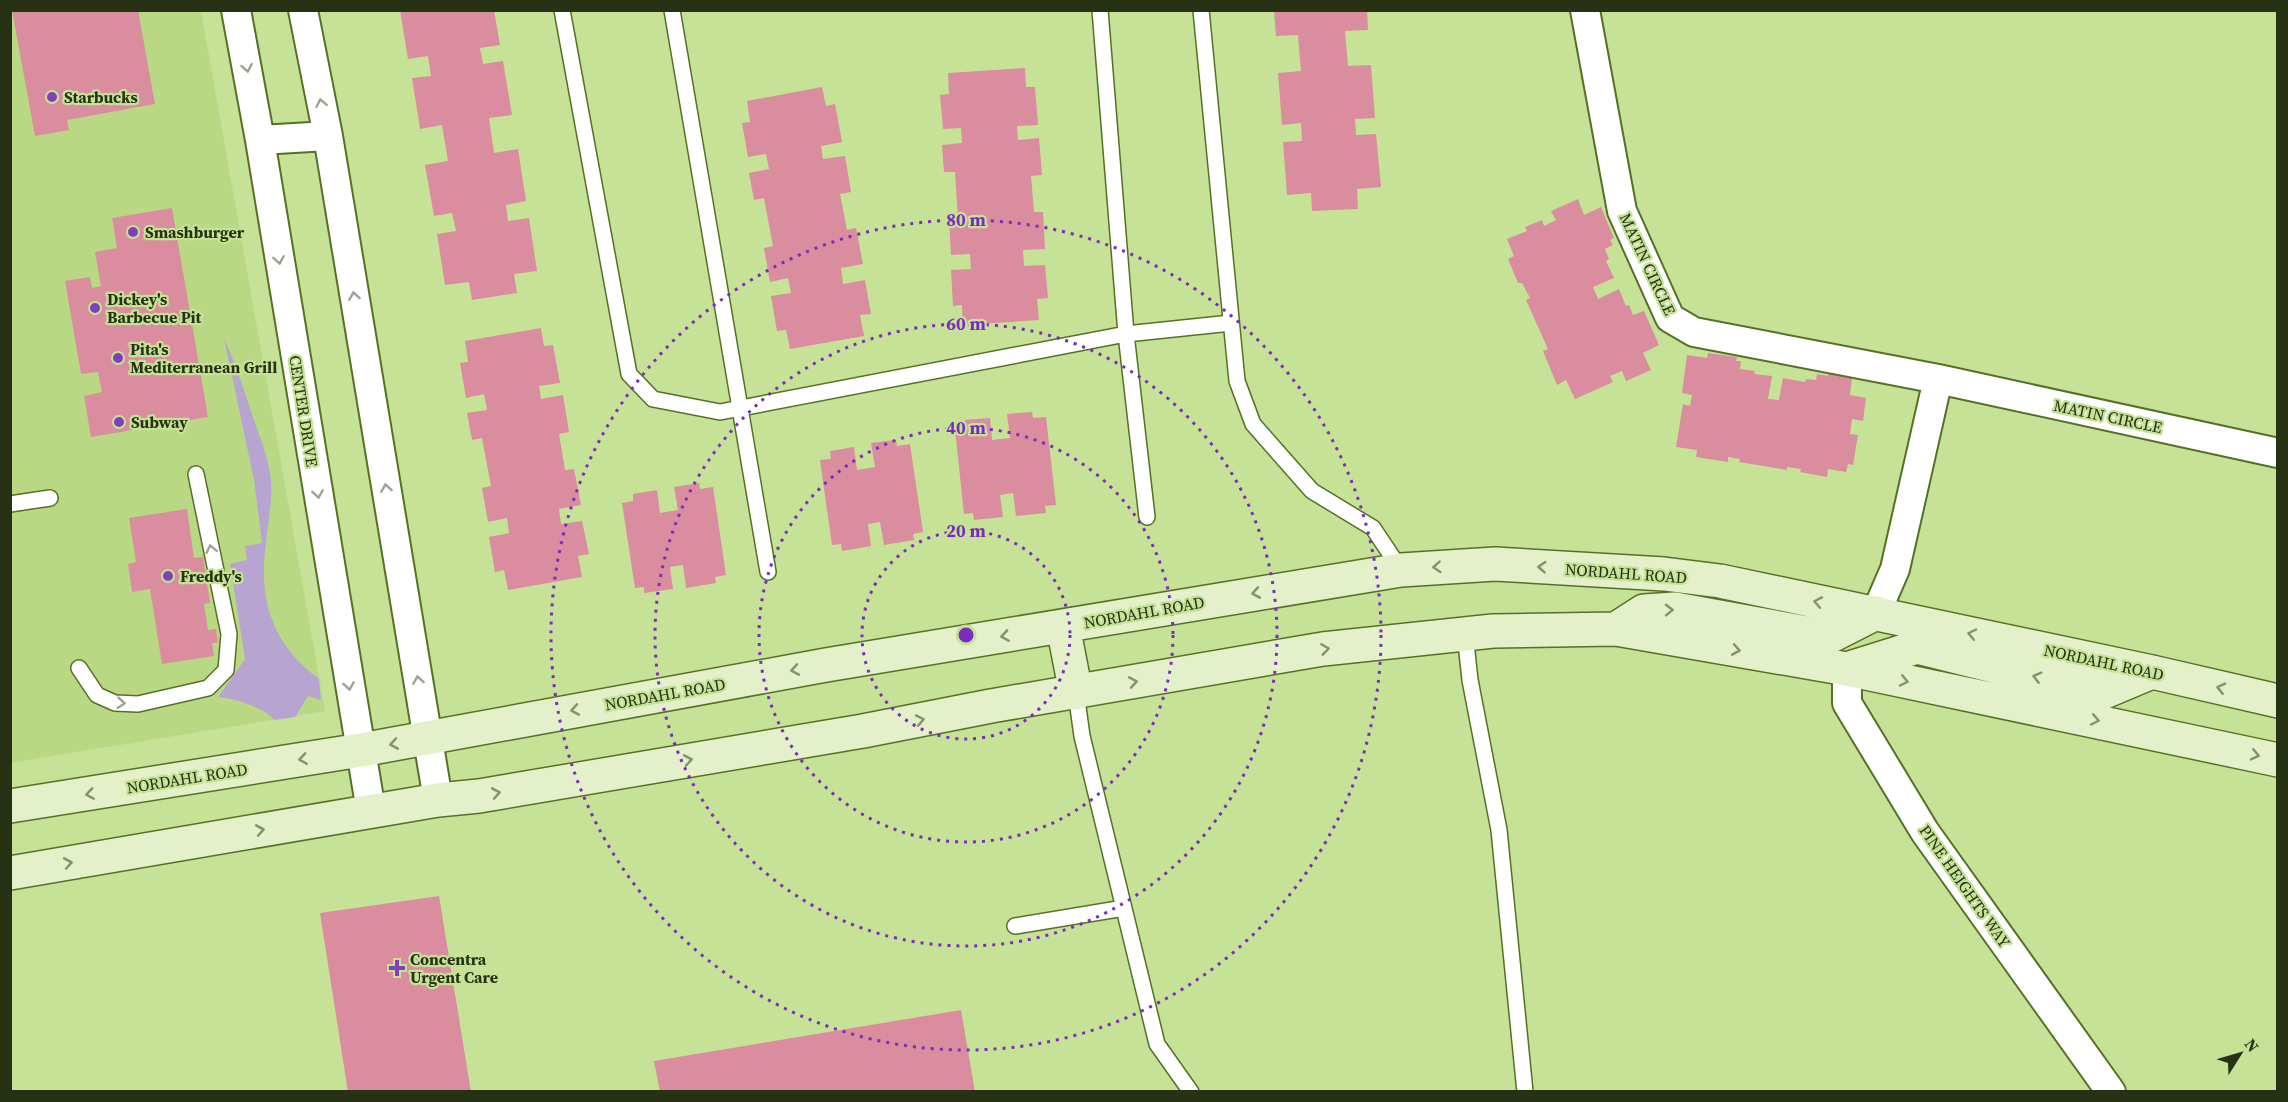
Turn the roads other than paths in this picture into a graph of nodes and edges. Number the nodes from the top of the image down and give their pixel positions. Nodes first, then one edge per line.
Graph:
1 (236, 10) edge
2 (303, 10) edge
3 (562, 10) edge
4 (672, 10) edge
5 (1100, 10) edge
6 (1201, 10) edge
7 (1585, 10) edge
8 (328, 136) junction
9 (260, 141) junction
10 (1232, 323) junction
11 (1126, 334) junction
12 (1938, 379) junction
13 (740, 407) junction
14 (2277, 453) edge
15 (195, 474) dead end
16 (50, 498) dead end
17 (10, 504) edge
18 (1148, 517) dead end
19 (1401, 570) junction
20 (768, 572) dead end
21 (1876, 614) junction
22 (1063, 627) junction
23 (1616, 629) junction
24 (1465, 634) junction
25 (79, 668) dead end
26 (1847, 669) junction
27 (2152, 672) junction
28 (1076, 693) junction
29 (2277, 701) edge
30 (428, 738) junction
31 (361, 750) junction
32 (2277, 760) edge
33 (438, 800) junction
34 (10, 806) edge
35 (371, 811) junction
36 (10, 873) edge
37 (1124, 908) junction
38 (1015, 926) dead end
39 (1191, 1092) edge
40 (1525, 1092) edge
41 (2111, 1092) edge

1 -> 9 street, CENTER DRIVE
8 -> 2 street
3 - 13 lane
4 - 13 lane
5 - 11 lane
6 - 10 lane
7 - 12 street, MATIN CIRCLE
8 - 9 street
30 -> 8 street
9 -> 31 street, CENTER DRIVE
10 - 11 lane
10 - 19 lane
11 - 13 lane
11 - 18 lane
12 - 14 street, MATIN CIRCLE
12 - 21 street
13 - 20 lane
25 -> 15 lane
16 - 17 lane
21 -> 19 main road, NORDAHL ROAD
19 -> 22 main road, NORDAHL ROAD
23 -> 21 main road
27 -> 21 main road, NORDAHL ROAD
22 - 28 main road
22 -> 30 main road, NORDAHL ROAD
23 - 24 main road
23 -> 26 main road
28 -> 24 main road
24 - 40 lane
27 -> 26 main road
26 -> 32 main road
26 - 41 street, PINE HEIGHTS WAY
29 -> 27 main road, NORDAHL ROAD
33 -> 28 main road
28 - 37 lane
30 -> 31 main road, NORDAHL ROAD
30 - 33 street
31 -> 34 main road, NORDAHL ROAD
31 - 35 street, CENTER DRIVE
33 - 35 main road
36 -> 35 main road
37 - 38 lane
37 - 39 lane

